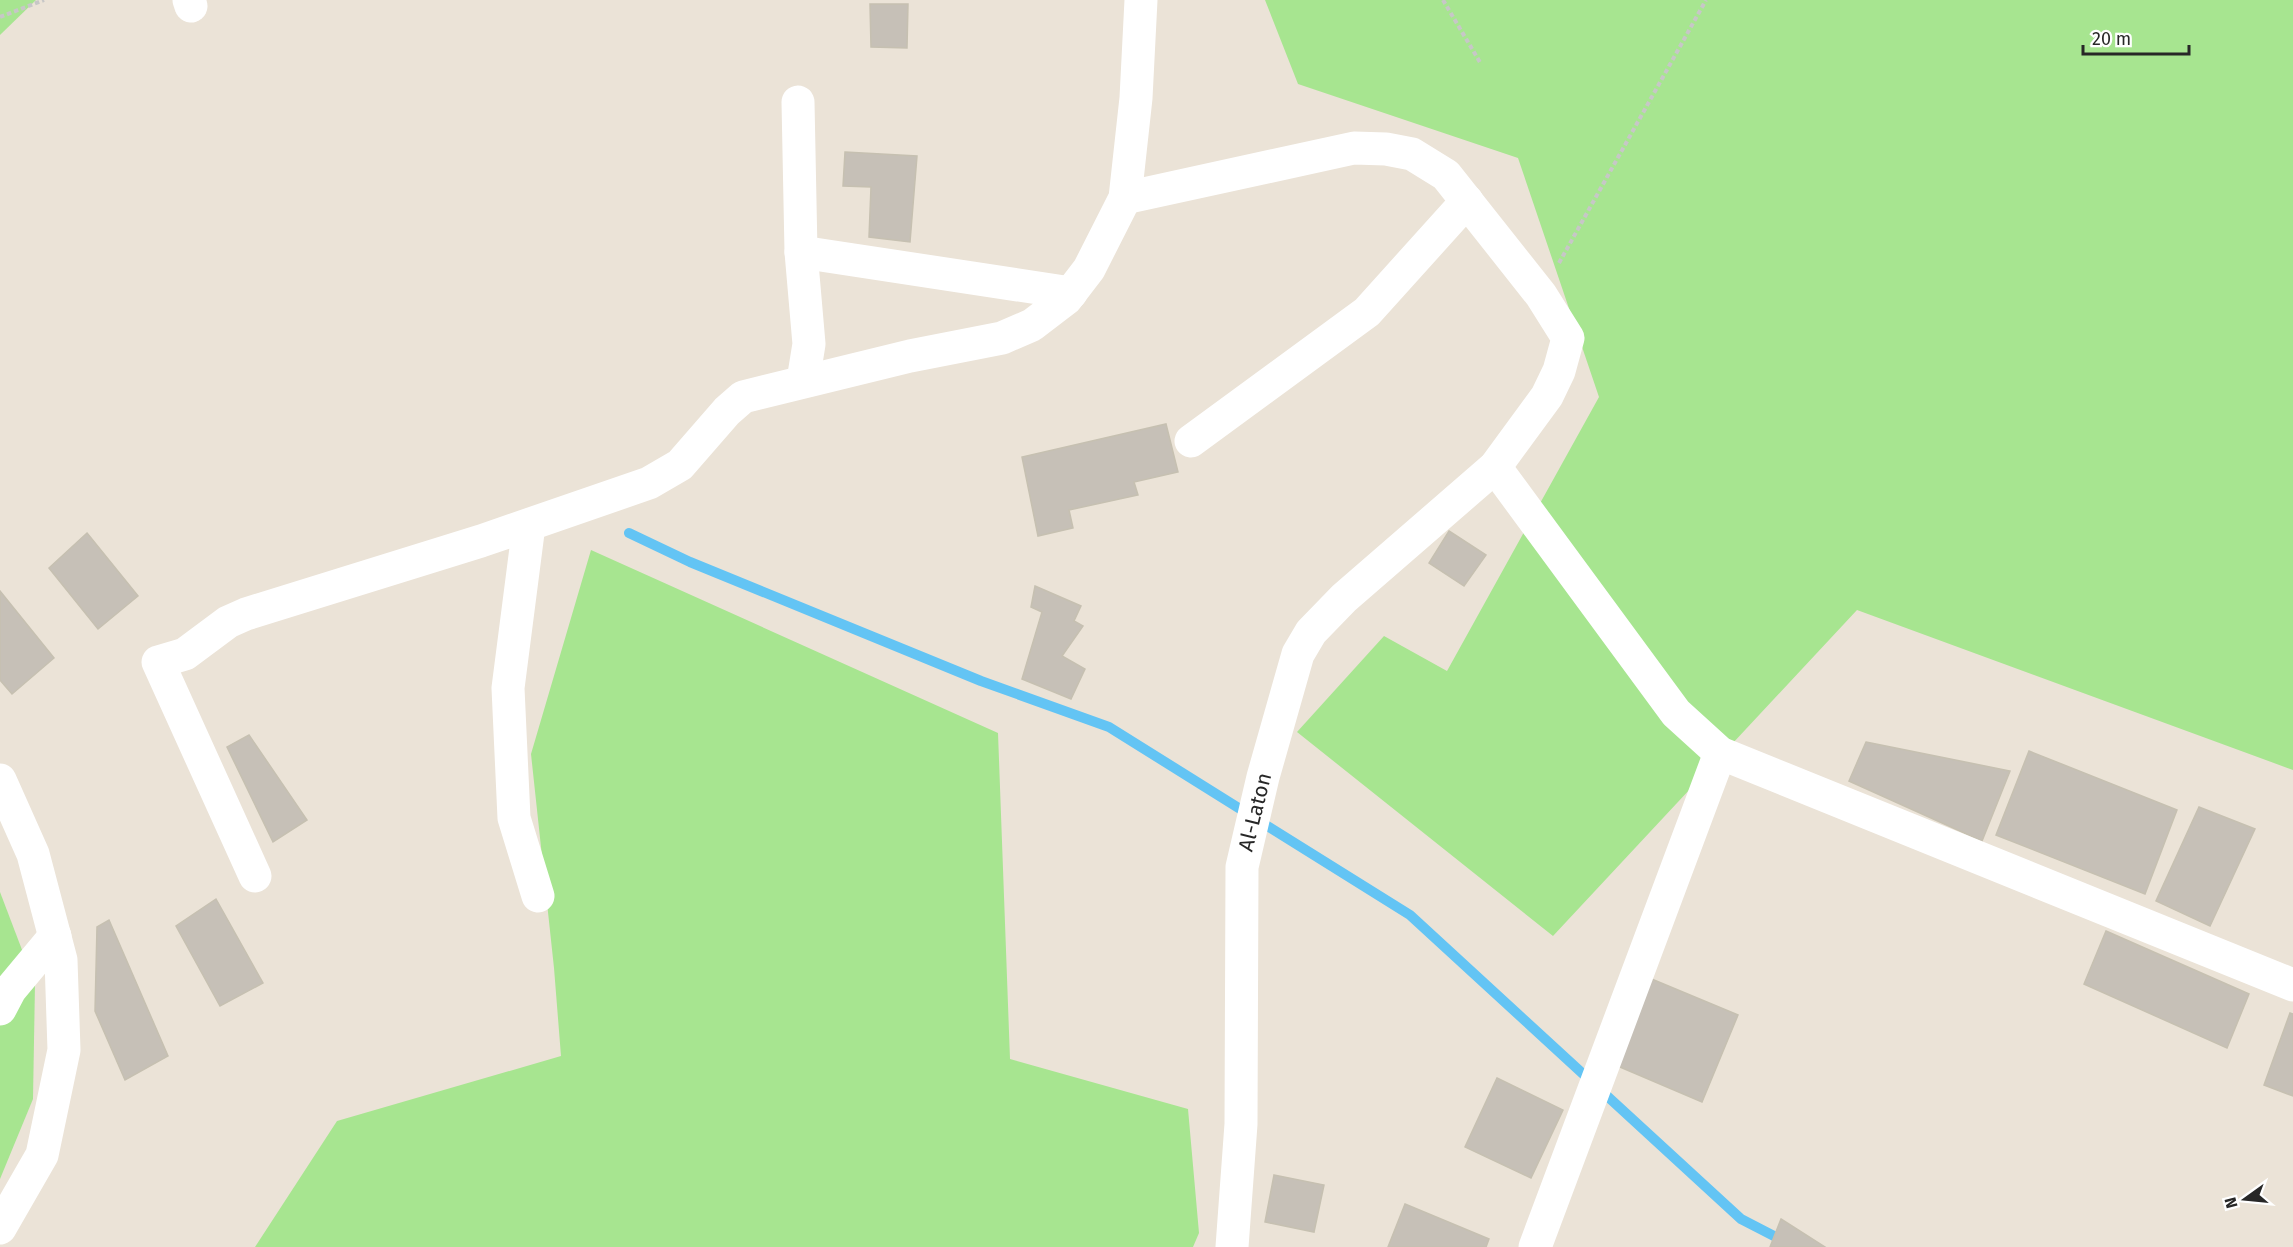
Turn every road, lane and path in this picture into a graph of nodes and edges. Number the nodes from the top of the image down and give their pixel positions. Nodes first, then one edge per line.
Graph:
1 (44, 0) edge
2 (1141, 0) edge
3 (1443, 0) edge
4 (1706, 0) edge
5 (0, 17) edge
6 (1481, 64) dead end
7 (798, 102) dead end
8 (1125, 198) junction
9 (1467, 201) junction
10 (801, 252) junction
11 (1071, 293) junction
12 (1541, 295) junction
13 (803, 381) junction
14 (1191, 441) dead end
15 (1495, 467) junction
16 (529, 525) junction
17 (1720, 753) junction
18 (0, 780) edge
19 (255, 876) dead end
20 (538, 896) dead end
21 (55, 936) junction
22 (2293, 985) edge
23 (0, 1009) edge
24 (4, 1213) edge
25 (1232, 1247) edge
26 (1535, 1247) edge

1 - 5 path
2 - 8 street
3 - 6 path
4 - 12 path
7 - 10 street
8 - 9 street
8 - 11 street
9 - 12 street
9 - 14 street
10 - 11 street
10 - 13 street
11 - 13 street
12 - 15 street, Al-Laton
13 - 16 street
15 - 17 street
15 - 25 street, Al-Laton
16 - 19 street
16 - 20 street
17 - 22 street
17 - 26 street
18 - 21 street
21 - 23 street
21 - 24 street

